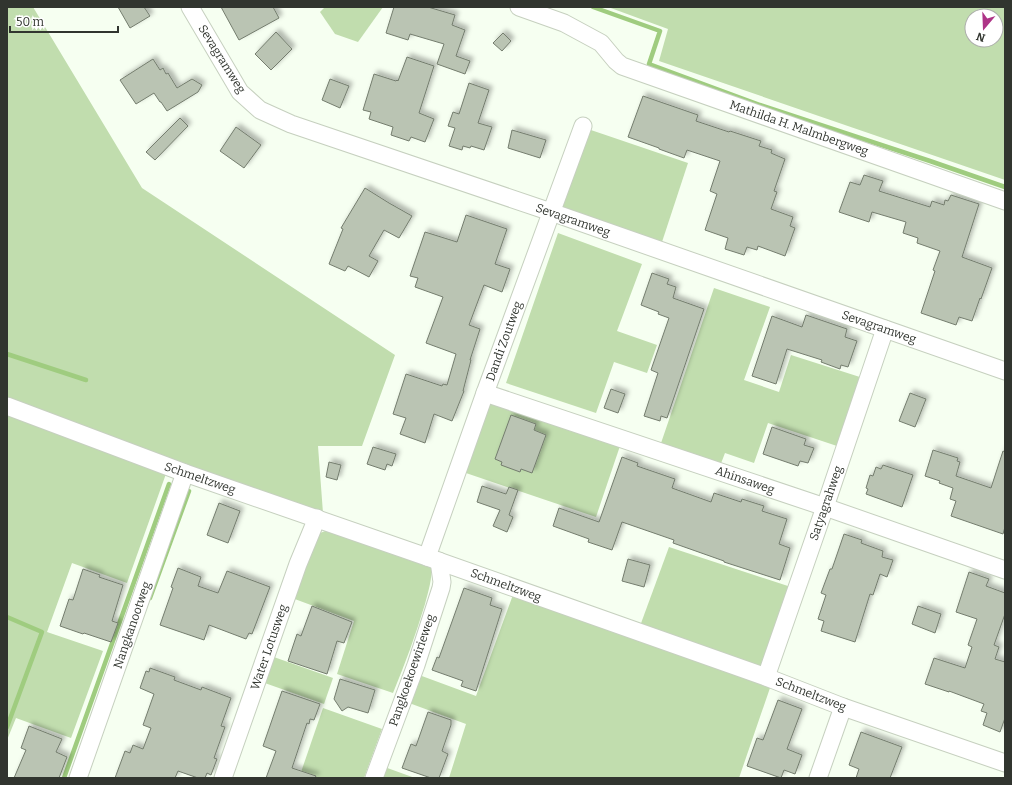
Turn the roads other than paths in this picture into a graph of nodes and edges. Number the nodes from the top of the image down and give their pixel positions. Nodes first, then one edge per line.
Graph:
1 (190, 7) edge
2 (519, 7) edge
3 (583, 126) dead end
4 (1005, 201) edge
5 (551, 212) junction
6 (885, 329) junction
7 (1005, 370) edge
8 (485, 393) junction
9 (7, 406) edge
10 (185, 473) junction
11 (825, 507) junction
12 (317, 518) junction
13 (433, 559) junction
14 (1005, 570) edge
15 (766, 677) junction
16 (843, 707) junction
17 (1005, 763) edge
18 (78, 778) edge
19 (223, 778) edge
20 (374, 778) edge
21 (818, 778) edge

1 - 5 street, Sevagramweg
2 - 4 street, Mathilda H. Malmbergweg
3 - 5 street, Dandi Zoutweg
5 - 6 street, Sevagramweg
5 - 8 street, Dandi Zoutweg
6 - 7 street, Sevagramweg
6 - 11 street, Satyagrahweg
8 - 11 street, Ahinsaweg
8 - 13 street, Dandi Zoutweg
9 - 10 street, Schmeltzweg
10 - 12 street, Schmeltzweg
10 - 18 street, Nangkanootweg
11 - 14 street, Ahinsaweg
11 - 15 street, Satyagrahweg
12 - 13 street, Schmeltzweg
12 - 19 street, Water Lotusweg
13 - 15 street, Schmeltzweg
13 - 20 street, Pangkoekoewirieweg
15 - 16 street, Schmeltzweg
16 - 17 street, Schmeltzweg
16 - 21 street

